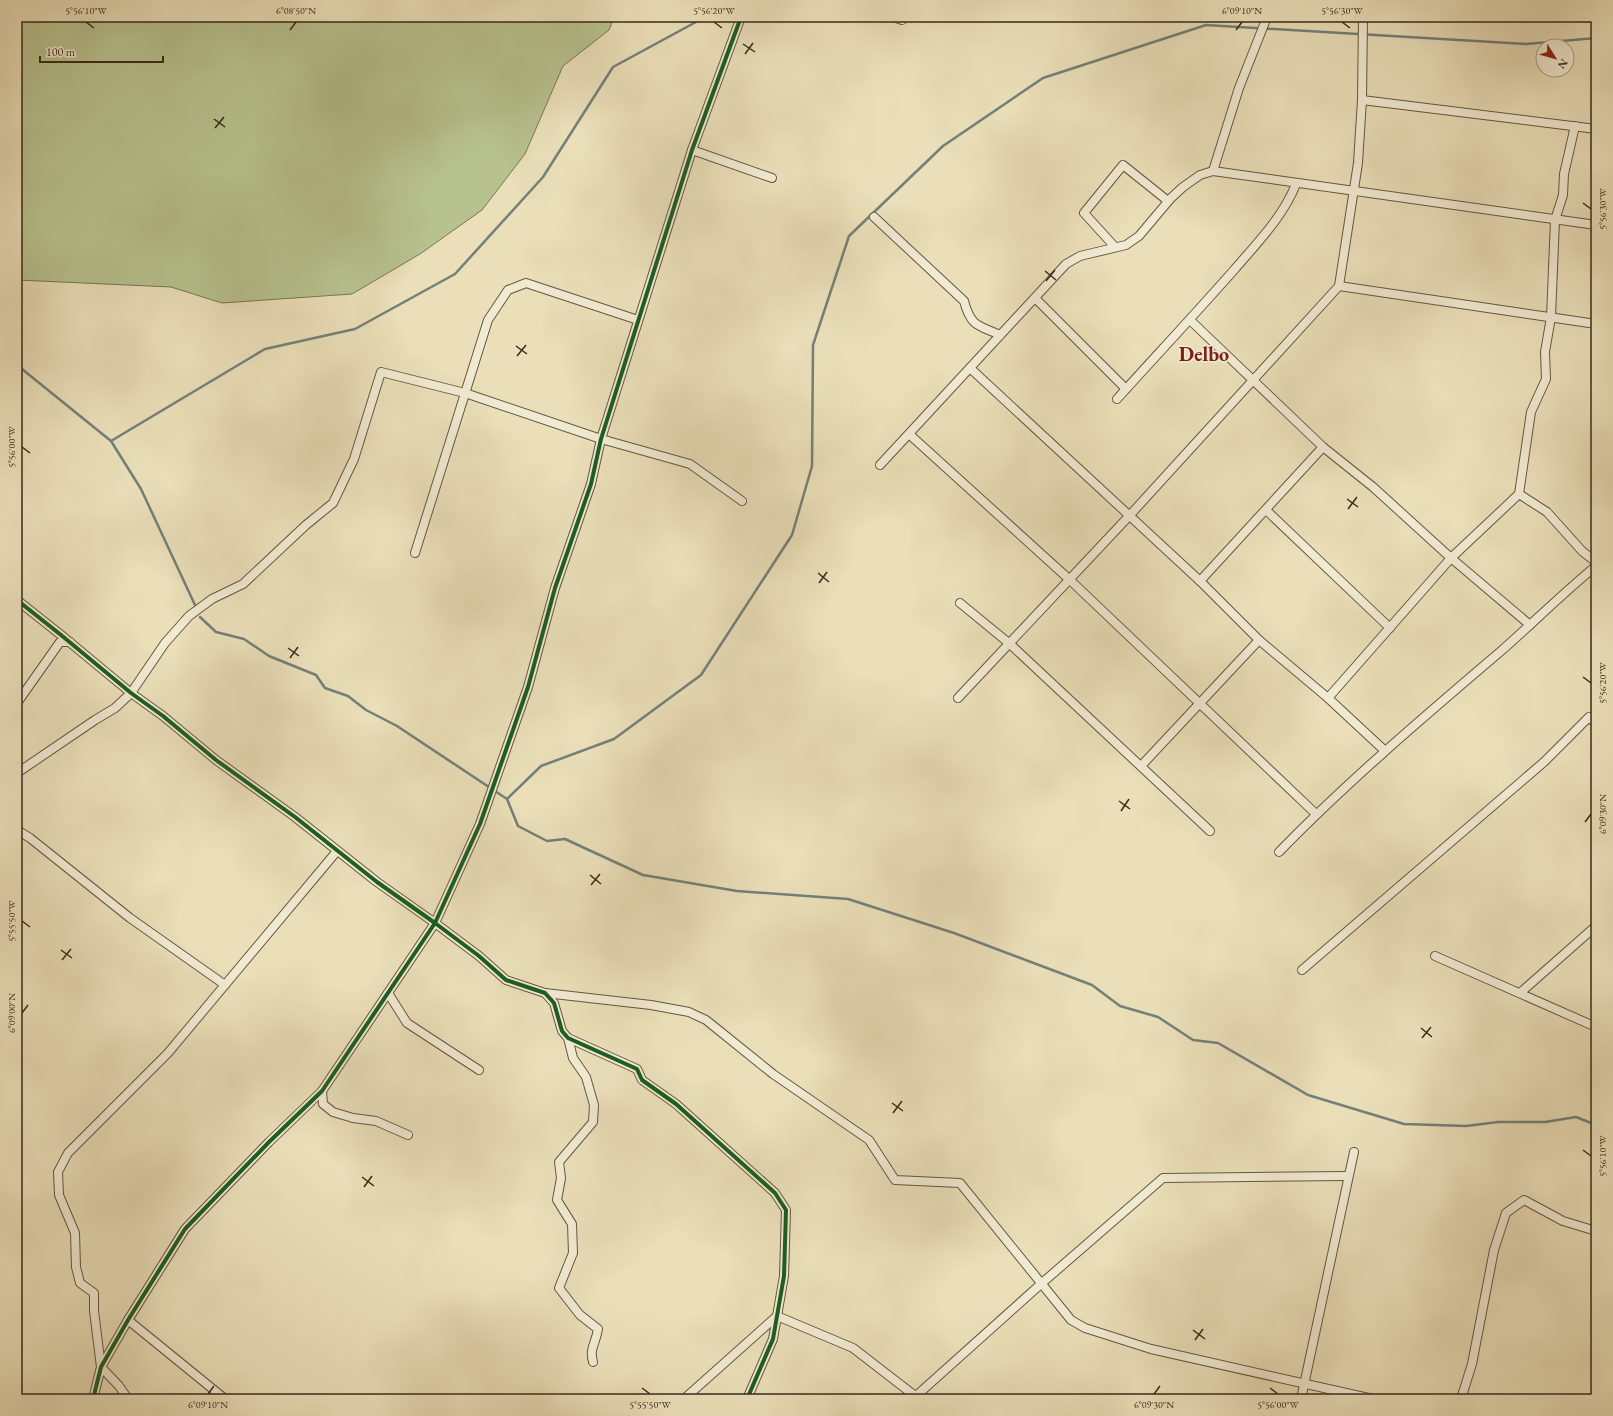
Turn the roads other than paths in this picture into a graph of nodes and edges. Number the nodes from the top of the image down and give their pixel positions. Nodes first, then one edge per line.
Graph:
1 (741, 17) edge
2 (894, 17) edge
3 (1267, 17) edge
4 (1363, 17) edge
5 (902, 20) dead end
6 (1362, 100) junction
7 (1575, 126) junction
8 (1596, 129) edge
9 (692, 150) junction
10 (1213, 171) junction
11 (772, 178) dead end
12 (1296, 184) junction
13 (1353, 190) junction
14 (1168, 201) junction
15 (874, 217) dead end
16 (1555, 220) junction
17 (1596, 225) edge
18 (1115, 247) junction
19 (1339, 286) junction
20 (1035, 298) junction
21 (1551, 318) junction
22 (638, 320) junction
23 (1190, 320) junction
24 (1596, 324) edge
25 (1000, 335) junction
26 (970, 368) junction
27 (1254, 381) junction
28 (1126, 389) junction
29 (465, 393) junction
30 (1117, 399) dead end
31 (909, 434) junction
32 (601, 439) junction
33 (1323, 447) junction
34 (880, 465) dead end
35 (1519, 494) junction
36 (742, 501) dead end
37 (1266, 510) junction
38 (1130, 515) junction
39 (415, 553) dead end
40 (1451, 558) junction
41 (1596, 562) edge
42 (1596, 566) edge
43 (1070, 580) junction
44 (1200, 581) junction
45 (17, 600) edge
46 (960, 603) dead end
47 (1530, 625) junction
48 (1390, 628) junction
49 (1259, 640) junction
50 (70, 642) junction
51 (1010, 644) junction
52 (131, 693) junction
53 (958, 698) dead end
54 (1328, 698) junction
55 (17, 703) edge
56 (1200, 703) junction
57 (1596, 724) edge
58 (1384, 750) junction
59 (1141, 766) junction
60 (17, 773) edge
61 (1316, 814) junction
62 (17, 830) edge
63 (1210, 831) dead end
64 (338, 851) junction
65 (1279, 852) dead end
66 (435, 923) junction
67 (1596, 926) edge
68 (1435, 956) dead end
69 (1302, 970) dead end
70 (225, 985) junction
71 (388, 993) junction
72 (545, 993) junction
73 (1520, 993) junction
74 (1596, 1027) edge
75 (568, 1038) junction
76 (479, 1070) dead end
77 (322, 1091) junction
78 (408, 1135) dead end
79 (1354, 1152) dead end
80 (1348, 1176) junction
81 (1596, 1231) edge
82 (1042, 1283) junction
83 (777, 1316) junction
84 (128, 1320) junction
85 (593, 1362) dead end
86 (101, 1367) junction
87 (1304, 1383) junction
88 (918, 1398) edge
89 (93, 1399) edge
90 (128, 1399) edge
91 (225, 1399) edge
92 (684, 1399) edge
93 (747, 1399) edge
94 (1301, 1399) edge
95 (1373, 1399) edge
96 (1461, 1399) edge

1 - 9 street
2 - 5 street
3 - 10 street
4 - 6 street
6 - 7 street
6 - 13 street
7 - 8 street
7 - 16 street
9 - 11 street
9 - 22 street
10 - 12 street
10 - 14 street
12 - 13 street
12 - 23 street
13 - 16 street
13 - 19 street
14 - 18 street
14 - 18 street
15 - 25 street
16 - 17 street
16 - 21 street
18 - 20 street
19 - 21 street
19 - 27 street
20 - 25 street
20 - 28 street
21 - 24 street
21 - 35 street
22 - 29 street
22 - 32 street
23 - 27 street
23 - 28 street
25 - 26 street
26 - 31 street
26 - 38 street
27 - 33 street
27 - 38 street
28 - 30 street
29 - 32 street
29 - 39 street
29 - 52 street
31 - 34 street
31 - 43 street
32 - 36 street
32 - 66 street
33 - 37 street
33 - 40 street
35 - 40 street
35 - 41 street
37 - 44 street
37 - 48 street
38 - 43 street
38 - 44 street
40 - 47 street
40 - 48 street
42 - 47 street
43 - 51 street
43 - 56 street
44 - 49 street
45 - 50 street
46 - 51 street
47 - 58 street
48 - 54 street
49 - 54 street
49 - 56 street
50 - 52 street
50 - 55 street
51 - 53 street
51 - 59 street
52 - 60 street
52 - 64 street
54 - 58 street
56 - 59 street
56 - 61 street
57 - 69 street
58 - 61 street
59 - 63 street
61 - 65 street
62 - 70 street
64 - 66 street
64 - 70 street
66 - 71 street
66 - 72 street
67 - 73 street
68 - 73 street
70 - 86 street
71 - 76 street
71 - 77 street
72 - 75 street
72 - 82 street
73 - 74 street
75 - 83 street
75 - 85 street
77 - 78 street
77 - 84 street
79 - 80 street
80 - 82 street
80 - 87 street
81 - 96 street
82 - 87 street
82 - 88 street
83 - 88 street
83 - 92 street
83 - 93 street
84 - 86 street
84 - 91 street
86 - 89 street
86 - 90 street
87 - 94 street
87 - 95 street

